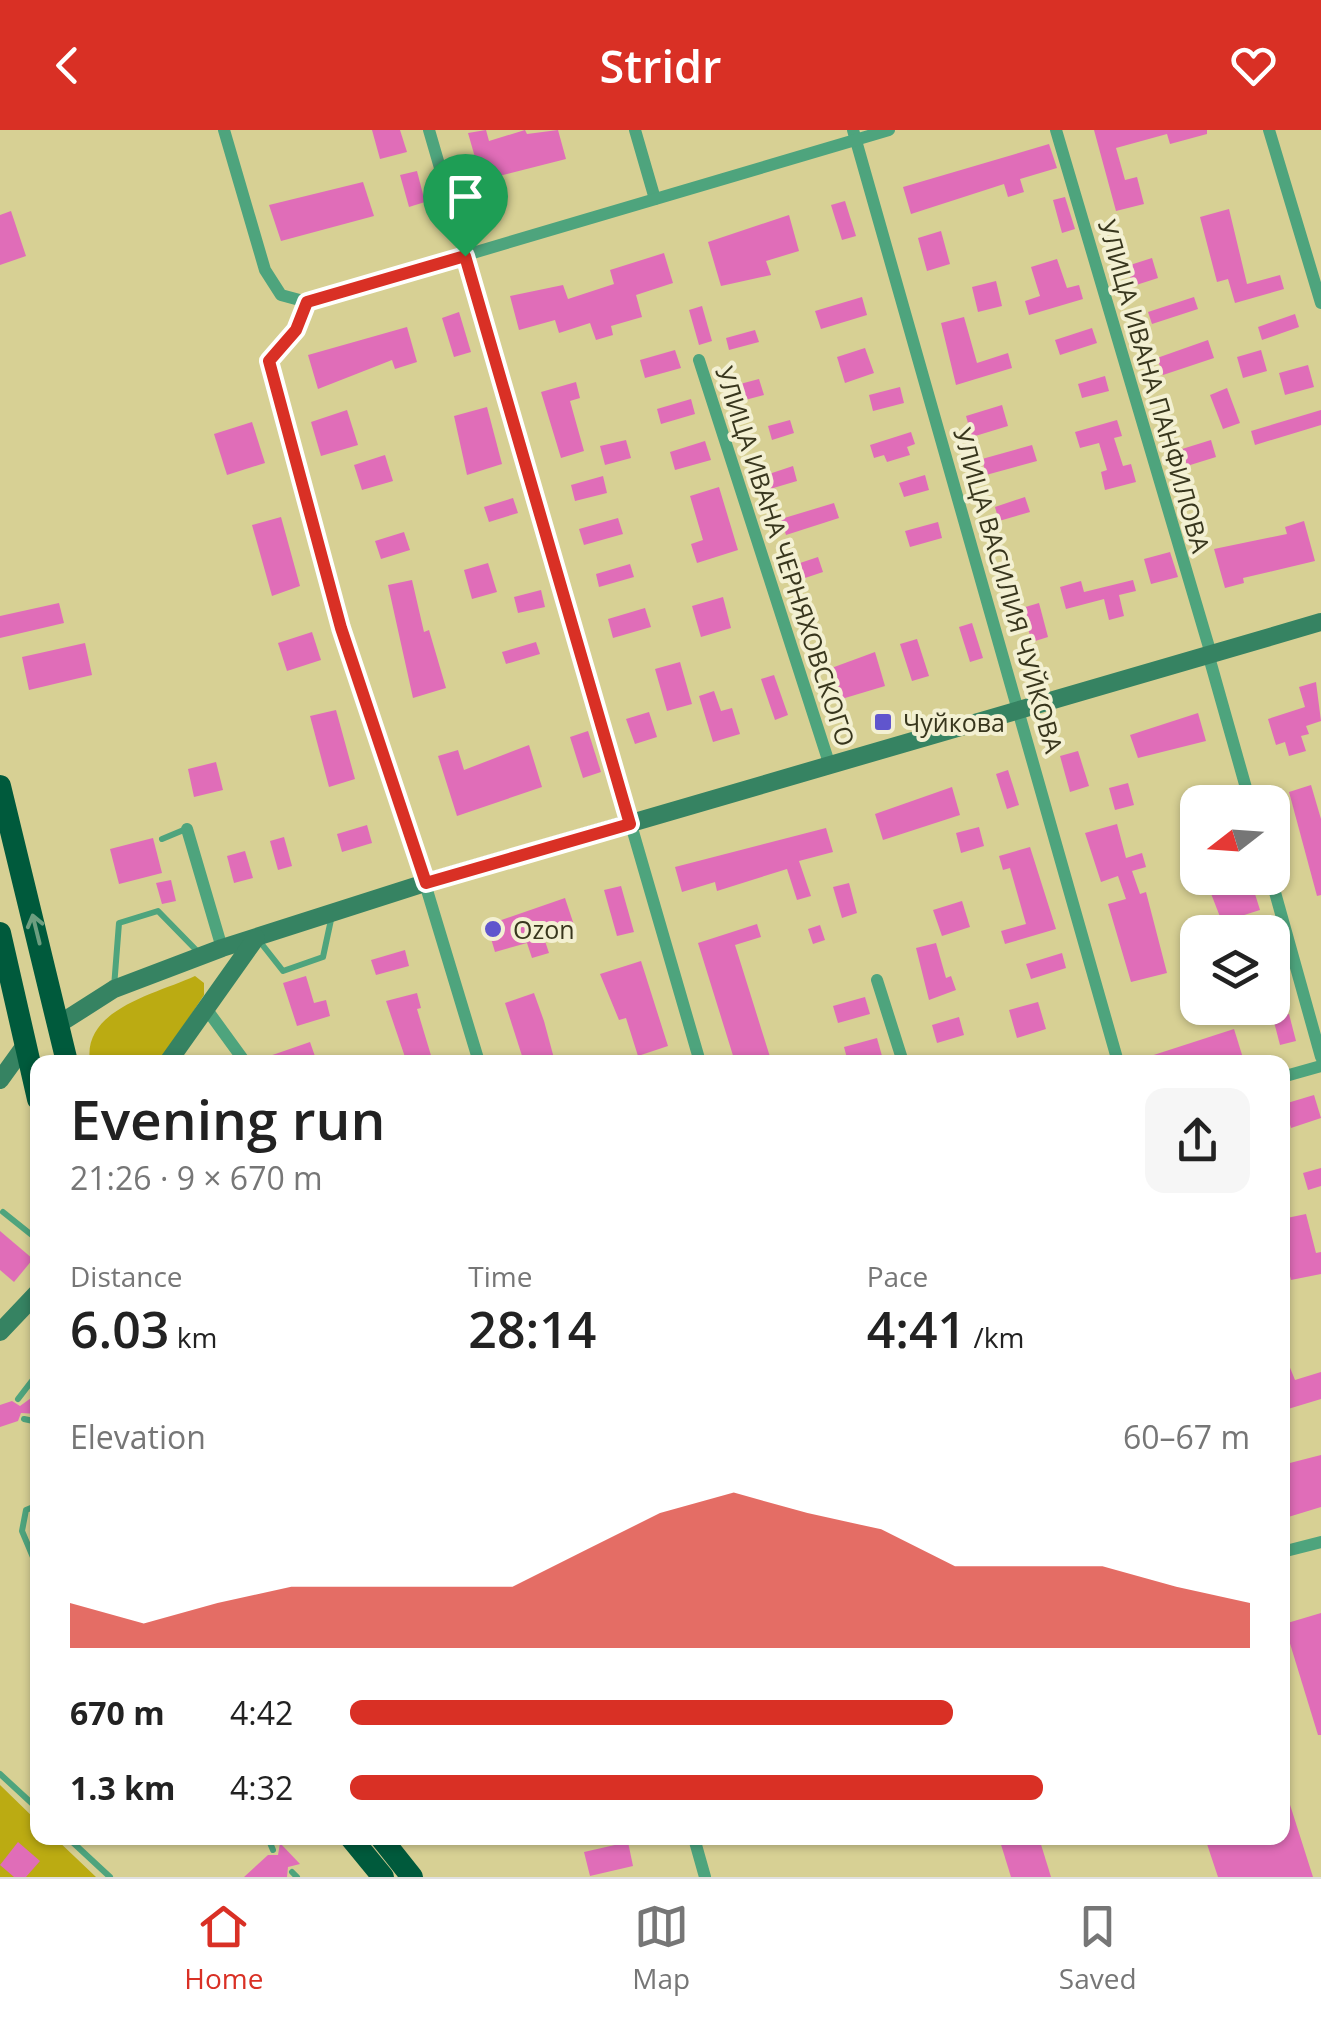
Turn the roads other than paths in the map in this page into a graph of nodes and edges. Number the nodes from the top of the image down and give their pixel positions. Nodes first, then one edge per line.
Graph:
1 (224, 130) edge
2 (428, 130) edge
3 (634, 130) edge
4 (889, 130) edge
5 (1056, 130) edge
6 (1269, 130) edge
7 (855, 135) edge
8 (655, 199) junction
9 (465, 256) junction
10 (307, 302) junction
11 (1321, 303) edge
12 (699, 360) dead end
13 (1321, 622) edge
14 (1210, 656) junction
15 (1021, 709) junction
16 (830, 766) junction
17 (1245, 785) edge
18 (0, 786) edge
19 (630, 824) junction
20 (188, 829) joint
21 (162, 839) dead end
22 (426, 883) junction
23 (1276, 895) edge
24 (333, 913) junction
25 (0, 933) edge
26 (256, 938) junction
27 (222, 948) junction
28 (202, 956) junction
29 (878, 980) dead end
30 (114, 989) junction
31 (205, 1007) junction
32 (60, 1024) junction
33 (26, 1044) junction
34 (66, 1055) edge
35 (173, 1055) edge
36 (241, 1055) edge
37 (477, 1055) edge
38 (698, 1055) edge
39 (901, 1055) edge
40 (1116, 1055) edge
41 (1321, 1057) edge
42 (30, 1062) edge
43 (1321, 1066) edge
44 (1290, 1075) edge
45 (0, 1080) edge
46 (3, 1212) dead end
47 (30, 1234) edge
48 (30, 1300) edge
49 (0, 1332) edge
50 (30, 1384) edge
51 (18, 1400) dead end
52 (24, 1419) dead end
53 (30, 1420) edge
54 (30, 1508) edge
55 (1321, 1542) edge
56 (30, 1550) edge
57 (1290, 1550) edge
58 (0, 1774) edge
59 (30, 1802) edge
60 (76, 1845) edge
61 (271, 1845) edge
62 (357, 1845) edge
63 (387, 1845) edge
64 (695, 1845) edge
65 (273, 1850) dead end
66 (701, 1876) edge
67 (110, 1877) edge
68 (383, 1877) edge
69 (412, 1877) edge

1 - 10 street
2 - 9 street
3 - 8 street
4 - 7 street
5 - 14 street, УЛИЦА ИВАНА ПАНФИЛОВА
6 - 11 street
7 - 8 street
7 - 15 street, УЛИЦА ВАСИЛИЯ ЧУЙКОВА
8 - 9 street
9 - 10 street
9 - 19 street
10 - 22 street
12 - 16 street, УЛИЦА ИВАНА ЧЕРНЯХОВСКОГО
13 - 14 street
14 - 15 street
14 - 17 street, УЛИЦА ИВАНА ПАНФИЛОВА
15 - 16 street
15 - 40 street, УЛИЦА ВАСИЛИЯ ЧУЙКОВА
16 - 19 street
32 -> 18 highway
19 - 22 street
19 - 38 street
20 - 21 lane
20 - 27 street
22 - 24 street
22 - 37 street
23 - 41 street
24 - 26 street
24 - 26 lane
25 - 33 highway
26 - 27 street
26 - 31 street
27 - 28 street
28 - 30 street
28 - 30 lane
29 - 39 street
30 - 32 street
31 - 35 street
31 - 36 street
32 - 33 highway
32 - 34 highway
33 - 42 highway
33 - 45 street
43 - 44 street
46 - 47 lane
48 - 49 street
50 - 51 lane
52 - 53 lane
54 - 56 lane
55 - 57 street
58 - 59 lane
60 - 67 lane
61 - 65 lane
62 - 68 highway
63 - 69 highway
64 - 66 street

